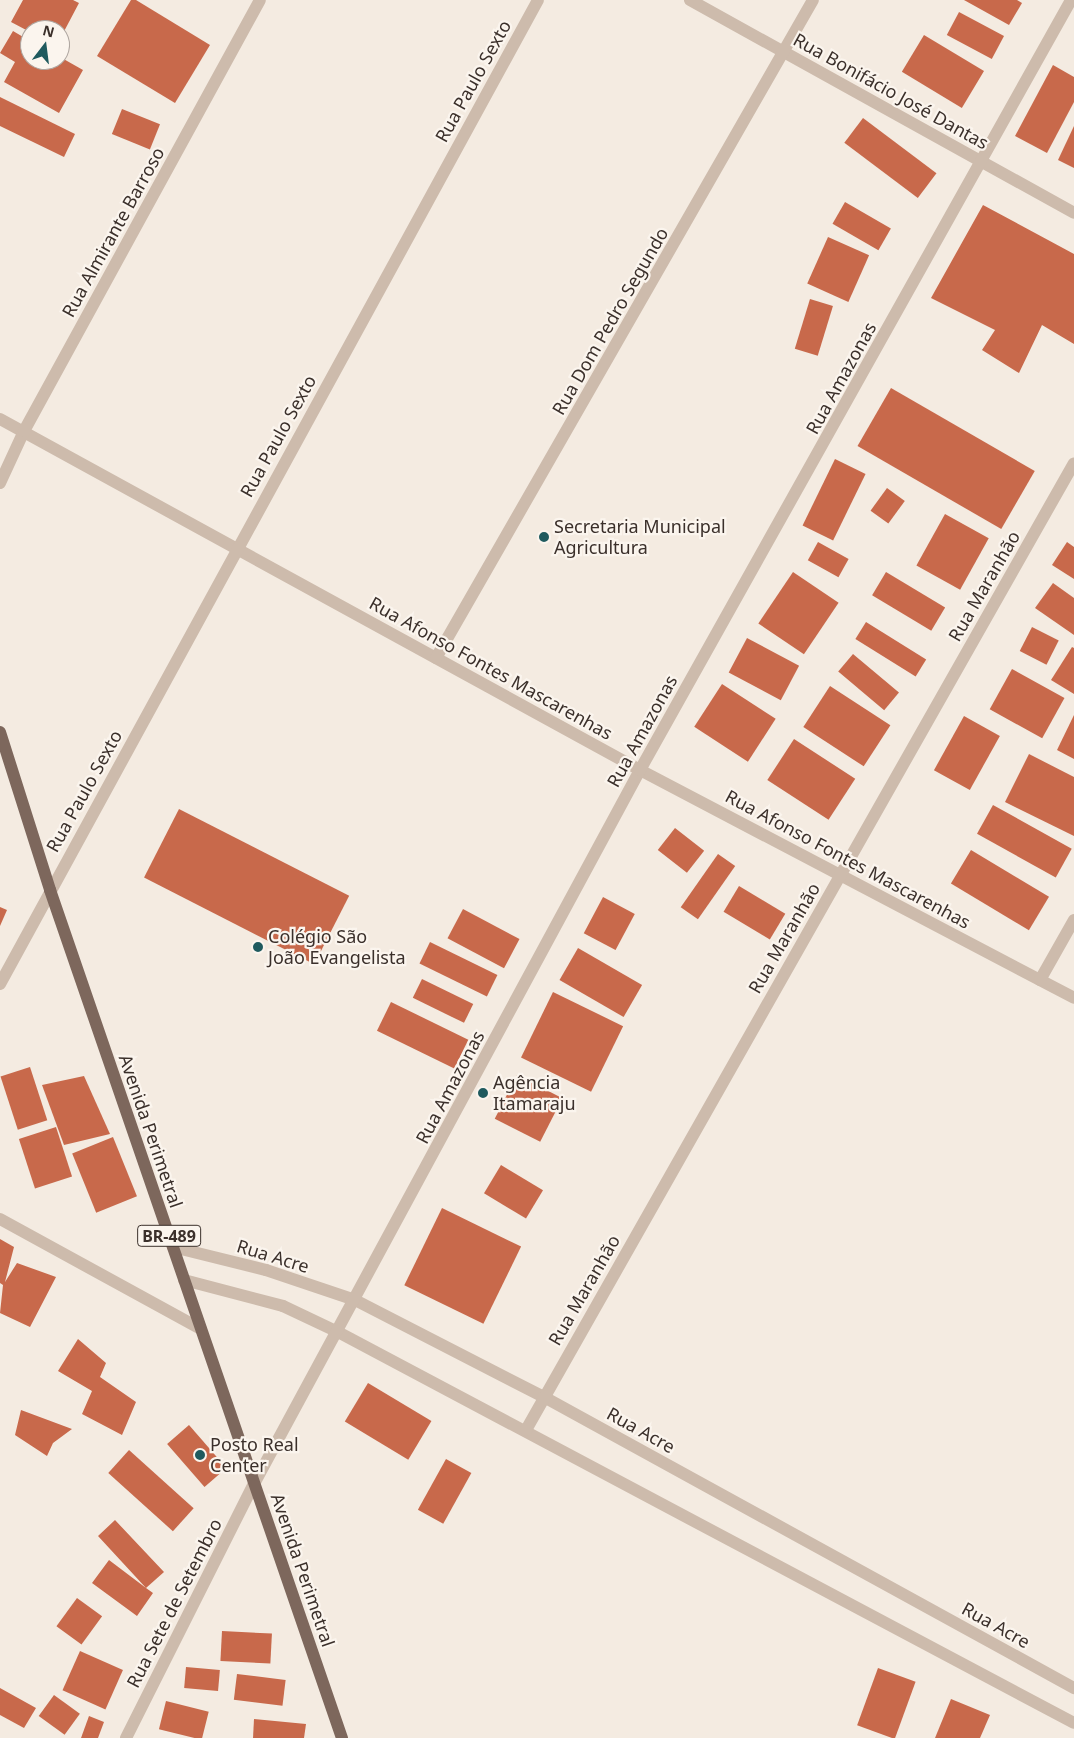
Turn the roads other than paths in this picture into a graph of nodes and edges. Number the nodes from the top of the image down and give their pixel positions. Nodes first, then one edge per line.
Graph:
1 (260, 0) edge
2 (538, 0) edge
3 (690, 0) edge
4 (813, 0) edge
5 (1070, 0) edge
6 (785, 52) junction
7 (982, 163) junction
8 (1074, 213) edge
9 (0, 419) edge
10 (24, 431) junction
11 (1074, 463) edge
12 (0, 483) edge
13 (236, 549) junction
14 (436, 658) junction
15 (0, 732) edge
16 (640, 770) junction
17 (840, 874) junction
18 (50, 890) junction
19 (1074, 920) edge
20 (1040, 980) junction
21 (0, 984) edge
22 (1074, 998) edge
23 (0, 1219) edge
24 (173, 1247) junction
25 (184, 1280) junction
26 (355, 1300) junction
27 (201, 1329) junction
28 (338, 1332) junction
29 (544, 1397) junction
30 (526, 1430) junction
31 (254, 1484) junction
32 (1074, 1688) edge
33 (1074, 1723) edge
34 (126, 1738) edge
35 (342, 1738) edge

1 - 10 street, Rua Almirante Barroso
2 - 13 street, Rua Paulo Sexto
3 - 6 street, Rua Bonifácio José Dantas
4 - 6 street, Rua Dom Pedro Segundo
5 - 7 street, Rua Amazonas
6 - 7 street, Rua Bonifácio José Dantas
6 - 14 street, Rua Dom Pedro Segundo
7 - 8 street, Rua Bonifácio José Dantas
7 - 16 street, Rua Amazonas
9 - 10 street, Rua Afonso Fontes Mascarenhas
10 - 12 street, Rua Almirante Barroso
10 - 13 street, Rua Afonso Fontes Mascarenhas
11 - 17 street, Rua Maranhão
13 - 14 street, Rua Afonso Fontes Mascarenhas
13 - 18 street, Rua Paulo Sexto
14 - 16 street, Rua Afonso Fontes Mascarenhas
15 - 18 main road, Avenida Perimetral / BR-489
16 - 17 street, Rua Afonso Fontes Mascarenhas
16 - 26 street, Rua Amazonas
17 - 20 street, Rua Afonso Fontes Mascarenhas
17 - 29 street, Rua Maranhão
18 - 21 street, Rua Paulo Sexto
18 - 24 main road, Avenida Perimetral / BR-489
19 - 20 street
20 - 22 street, Rua Afonso Fontes Mascarenhas
23 - 27 street
24 - 25 main road, Avenida Perimetral / BR-489
24 - 26 street, Rua Acre
25 - 27 main road, Avenida Perimetral / BR-489
25 - 28 street
26 - 28 street, Rua Amazonas
26 - 29 street, Rua Acre
27 - 31 main road, Avenida Perimetral / BR-489
28 - 30 street
28 - 31 street, Rua Amazonas
29 - 30 street, Rua Maranhão
29 - 32 street, Rua Acre
30 - 33 street
31 - 34 street, Rua Sete de Setembro
31 - 35 main road, Avenida Perimetral / BR-489

